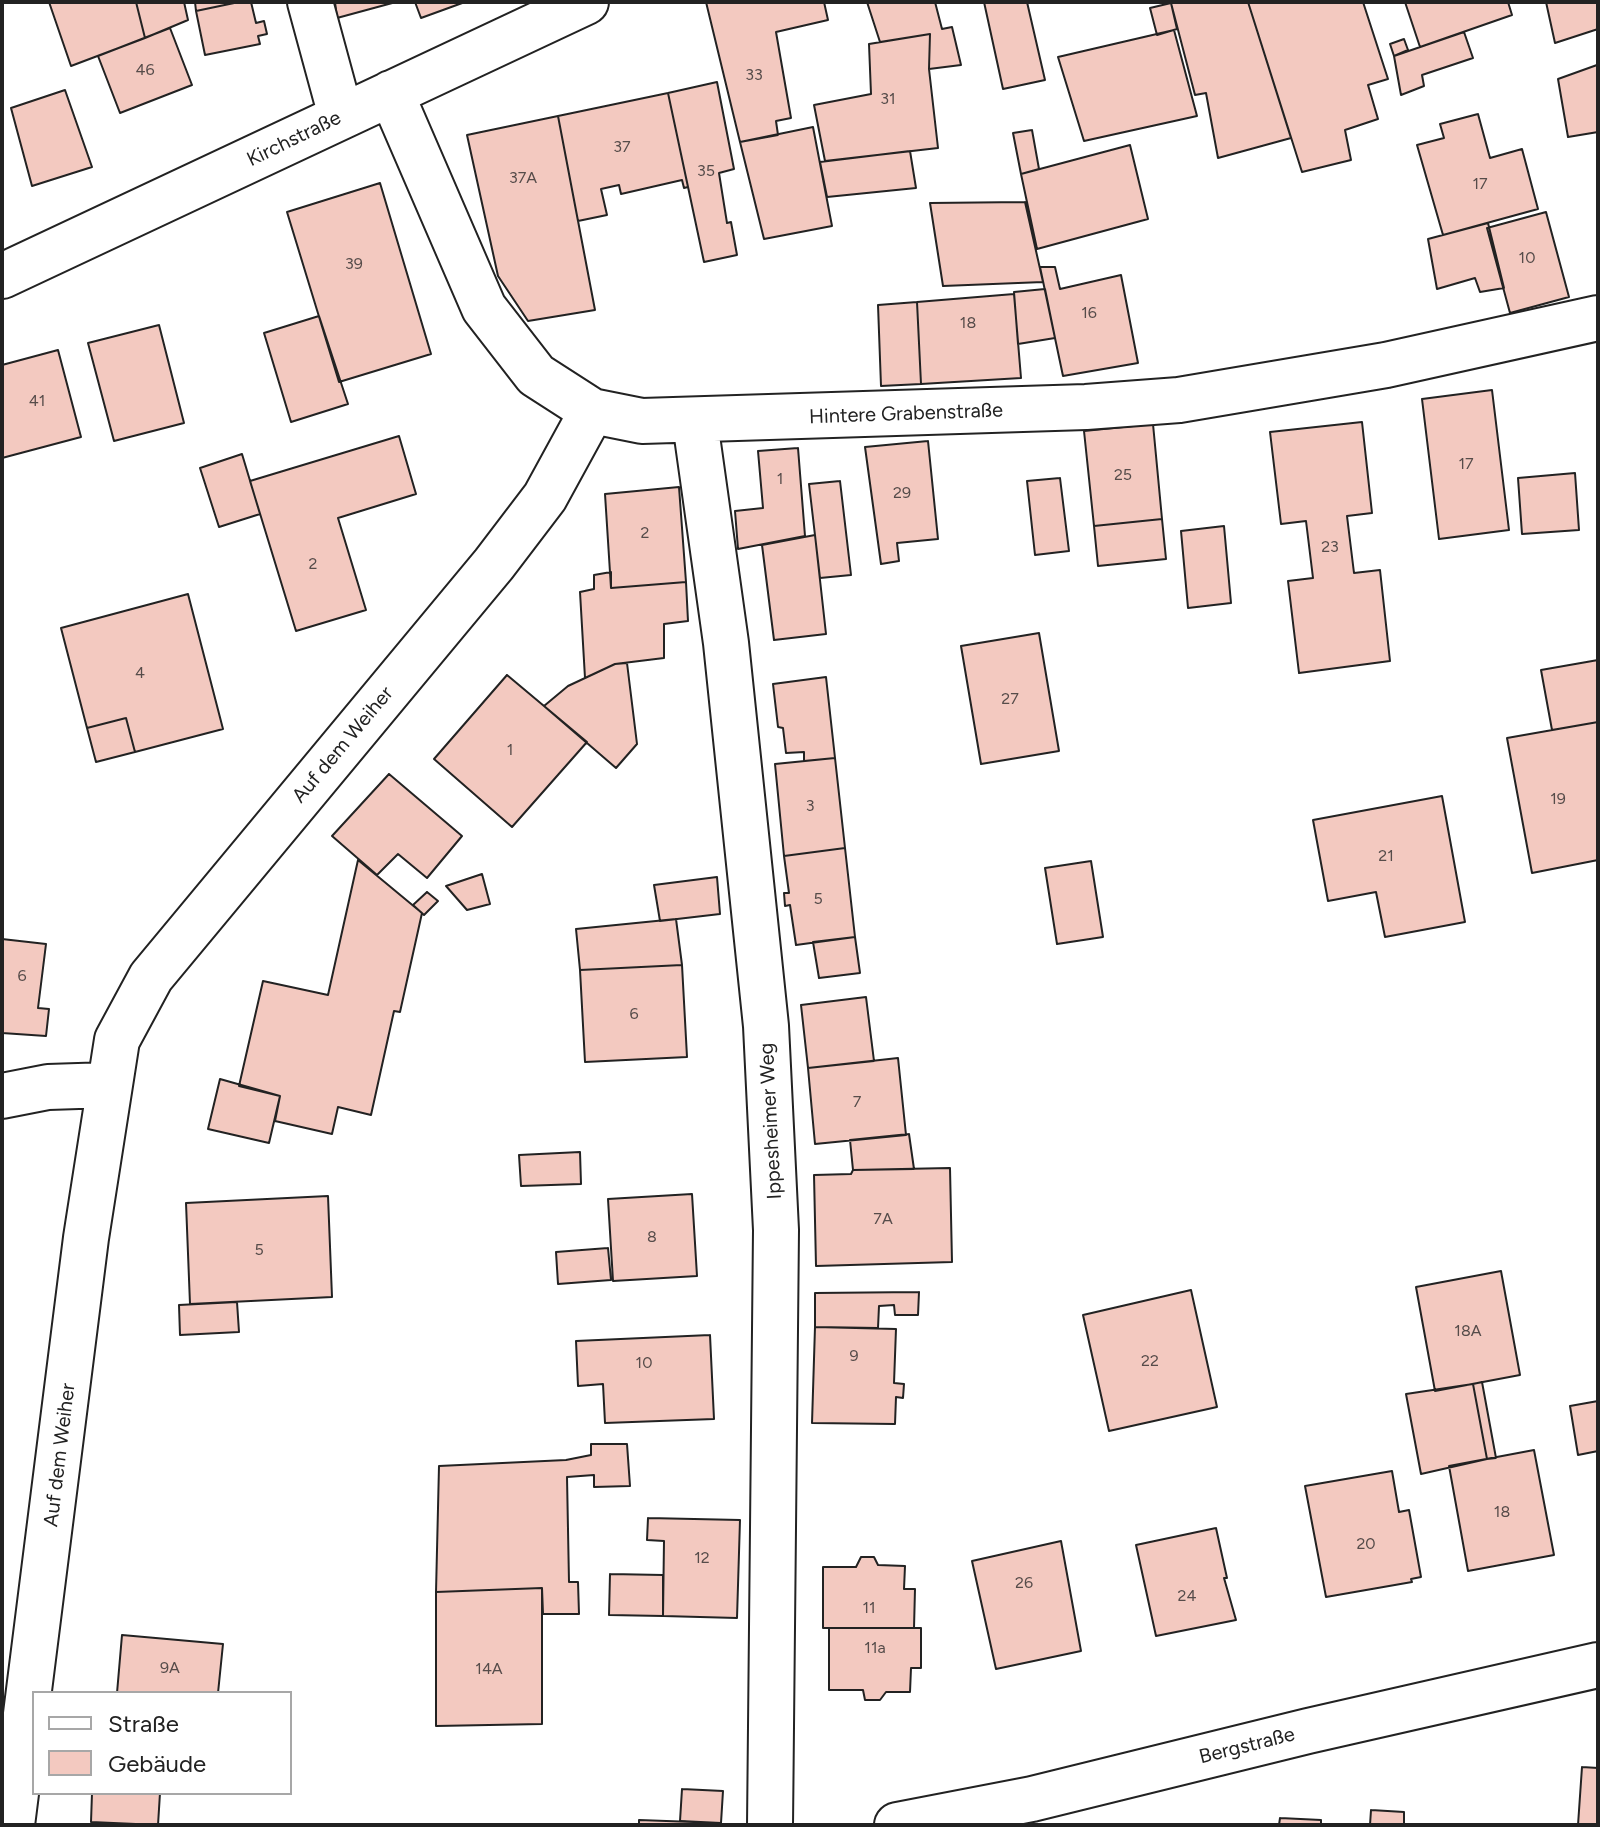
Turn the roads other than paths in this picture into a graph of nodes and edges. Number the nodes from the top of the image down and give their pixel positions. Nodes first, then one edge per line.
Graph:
1 (310, 2) edge
2 (586, 2) edge
3 (391, 93) junction
4 (341, 116) junction
5 (2, 276) edge
6 (1598, 318) edge
7 (592, 411) junction
8 (695, 422) junction
9 (109, 1085) junction
10 (2, 1096) edge
11 (1598, 1665) edge
12 (12, 1825) edge
13 (770, 1825) edge
14 (897, 1825) edge

1 - 4 street
2 - 3 street, Kirchstraße
3 - 4 street, Kirchstraße
3 - 7 street, Hintere Grabenstraße
4 - 5 street, Kirchstraße
6 - 8 street, Hintere Grabenstraße
7 - 8 street, Hintere Grabenstraße
7 - 9 street, Auf dem Weiher
8 - 13 street, Ippesheimer Weg
9 - 10 street
9 - 12 street, Auf dem Weiher
11 - 14 street, Bergstraße

